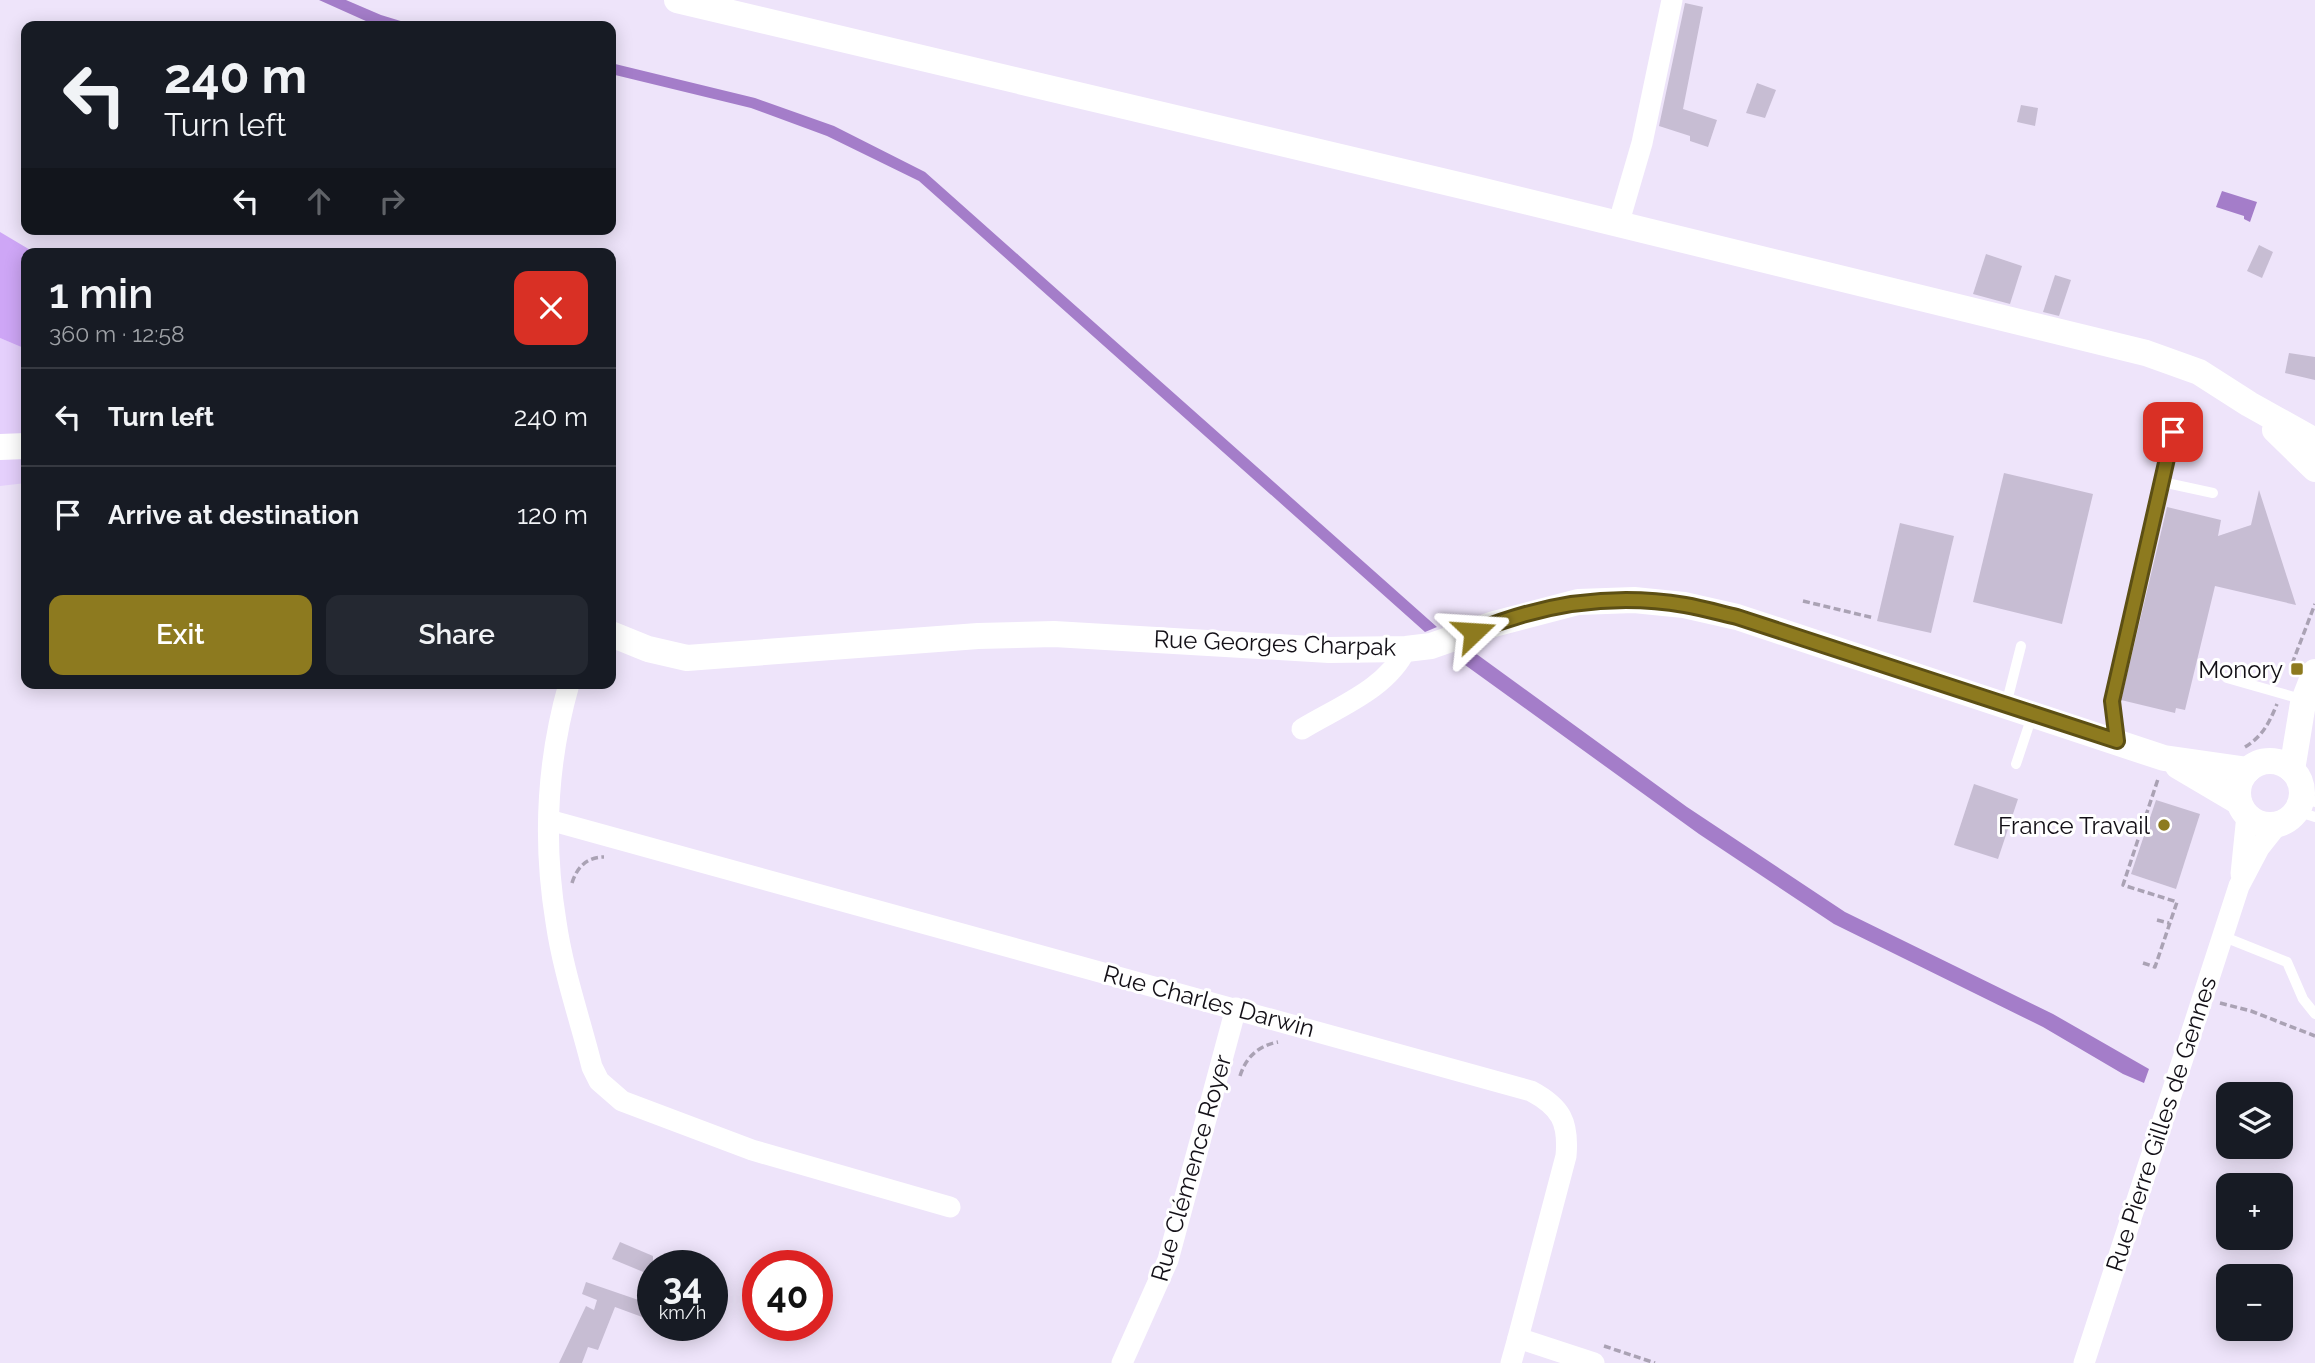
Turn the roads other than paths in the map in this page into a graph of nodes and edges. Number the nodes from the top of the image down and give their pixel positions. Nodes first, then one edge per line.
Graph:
1 (677, 0) edge
2 (1672, 0) edge
3 (1618, 225) junction
4 (2249, 404) junction
5 (2173, 432) dead end
6 (2315, 441) edge
7 (21, 446) edge
8 (0, 447) edge
9 (2315, 469) edge
10 (2162, 482) junction
11 (2213, 493) dead end
12 (616, 636) edge
13 (2021, 646) dead end
14 (1406, 649) junction
15 (2315, 672) edge
16 (2227, 678) dead end
17 (568, 689) edge
18 (2296, 699) junction
19 (2006, 705) junction
20 (2033, 714) junction
21 (1302, 729) dead end
22 (2117, 741) junction
23 (2252, 760) junction
24 (2016, 764) dead end
25 (2162, 765) junction
26 (2300, 803) edge
27 (2243, 808) junction
28 (549, 820) junction
29 (2239, 886) junction
30 (2222, 936) junction
31 (1236, 1008) junction
32 (2315, 1014) edge
33 (950, 1207) dead end
34 (1518, 1338) junction
35 (1122, 1363) edge
36 (1511, 1363) edge
37 (1594, 1363) edge
38 (2084, 1363) edge

1 - 3 street
2 - 3 street
3 - 4 street
4 - 6 street
4 - 9 street
5 - 10 lane
7 - 8 street
10 - 11 lane
10 - 22 lane
12 - 14 street, Rue Georges Charpak
13 - 19 lane
14 - 19 street, Rue Georges Charpak
14 - 21 street
15 - 18 street, Rue Pierre Gilles de Gennes
16 - 18 lane
17 - 28 street
18 - 23 street, Rue Pierre Gilles de Gennes
18 - 26 street, Rue Pierre Gilles de Gennes
19 - 20 street, Rue Georges Charpak
20 - 22 street, Rue Georges Charpak
20 - 24 lane
22 - 25 street, Rue Georges Charpak
23 - 25 street, Rue Georges Charpak
23 - 26 street, Rue Georges Charpak
23 - 27 street, Rue Pierre Gilles de Gennes
25 - 27 street, Rue Georges Charpak
26 - 27 street, Rue Georges Charpak
26 - 29 street, Rue Pierre Gilles de Gennes
27 - 29 street, Rue Pierre Gilles de Gennes
28 - 31 street, Rue Charles Darwin
28 - 33 street
29 - 30 street, Rue Pierre Gilles de Gennes
30 - 32 lane
30 - 38 street, Rue Pierre Gilles de Gennes
31 - 34 street, Rue Charles Darwin
31 - 35 street, Rue Clémence Royer
34 - 36 street
34 - 37 street

